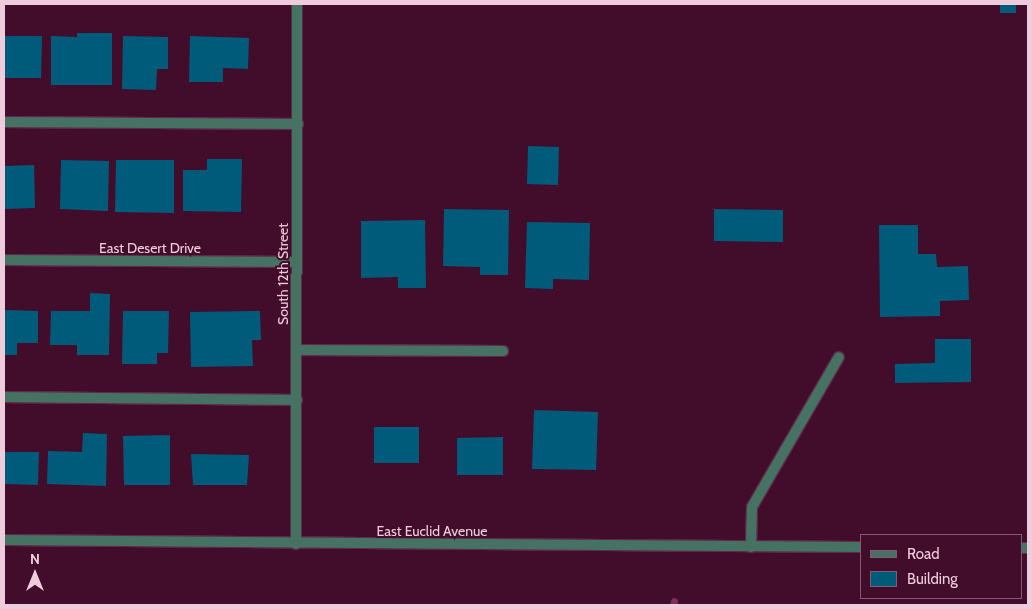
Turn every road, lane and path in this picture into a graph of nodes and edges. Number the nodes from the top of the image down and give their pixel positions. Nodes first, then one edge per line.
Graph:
1 (297, 4) edge
2 (4, 122) edge
3 (298, 124) junction
4 (4, 260) edge
5 (297, 262) junction
6 (298, 350) junction
7 (503, 351) dead end
8 (839, 357) dead end
9 (4, 397) edge
10 (297, 400) junction
11 (4, 540) edge
12 (296, 544) junction
13 (751, 547) junction
14 (860, 547) edge

1 - 3 street, South 12th Street
2 - 3 street
3 - 5 street, South 12th Street
4 - 5 street, East Desert Drive
5 - 6 street, South 12th Street
6 - 7 street
6 - 10 street, South 12th Street
8 - 13 street
9 - 10 street
10 - 12 street, South 12th Street
11 - 12 street, East Euclid Avenue
12 - 13 street, East Euclid Avenue
13 - 14 street, East Euclid Avenue

